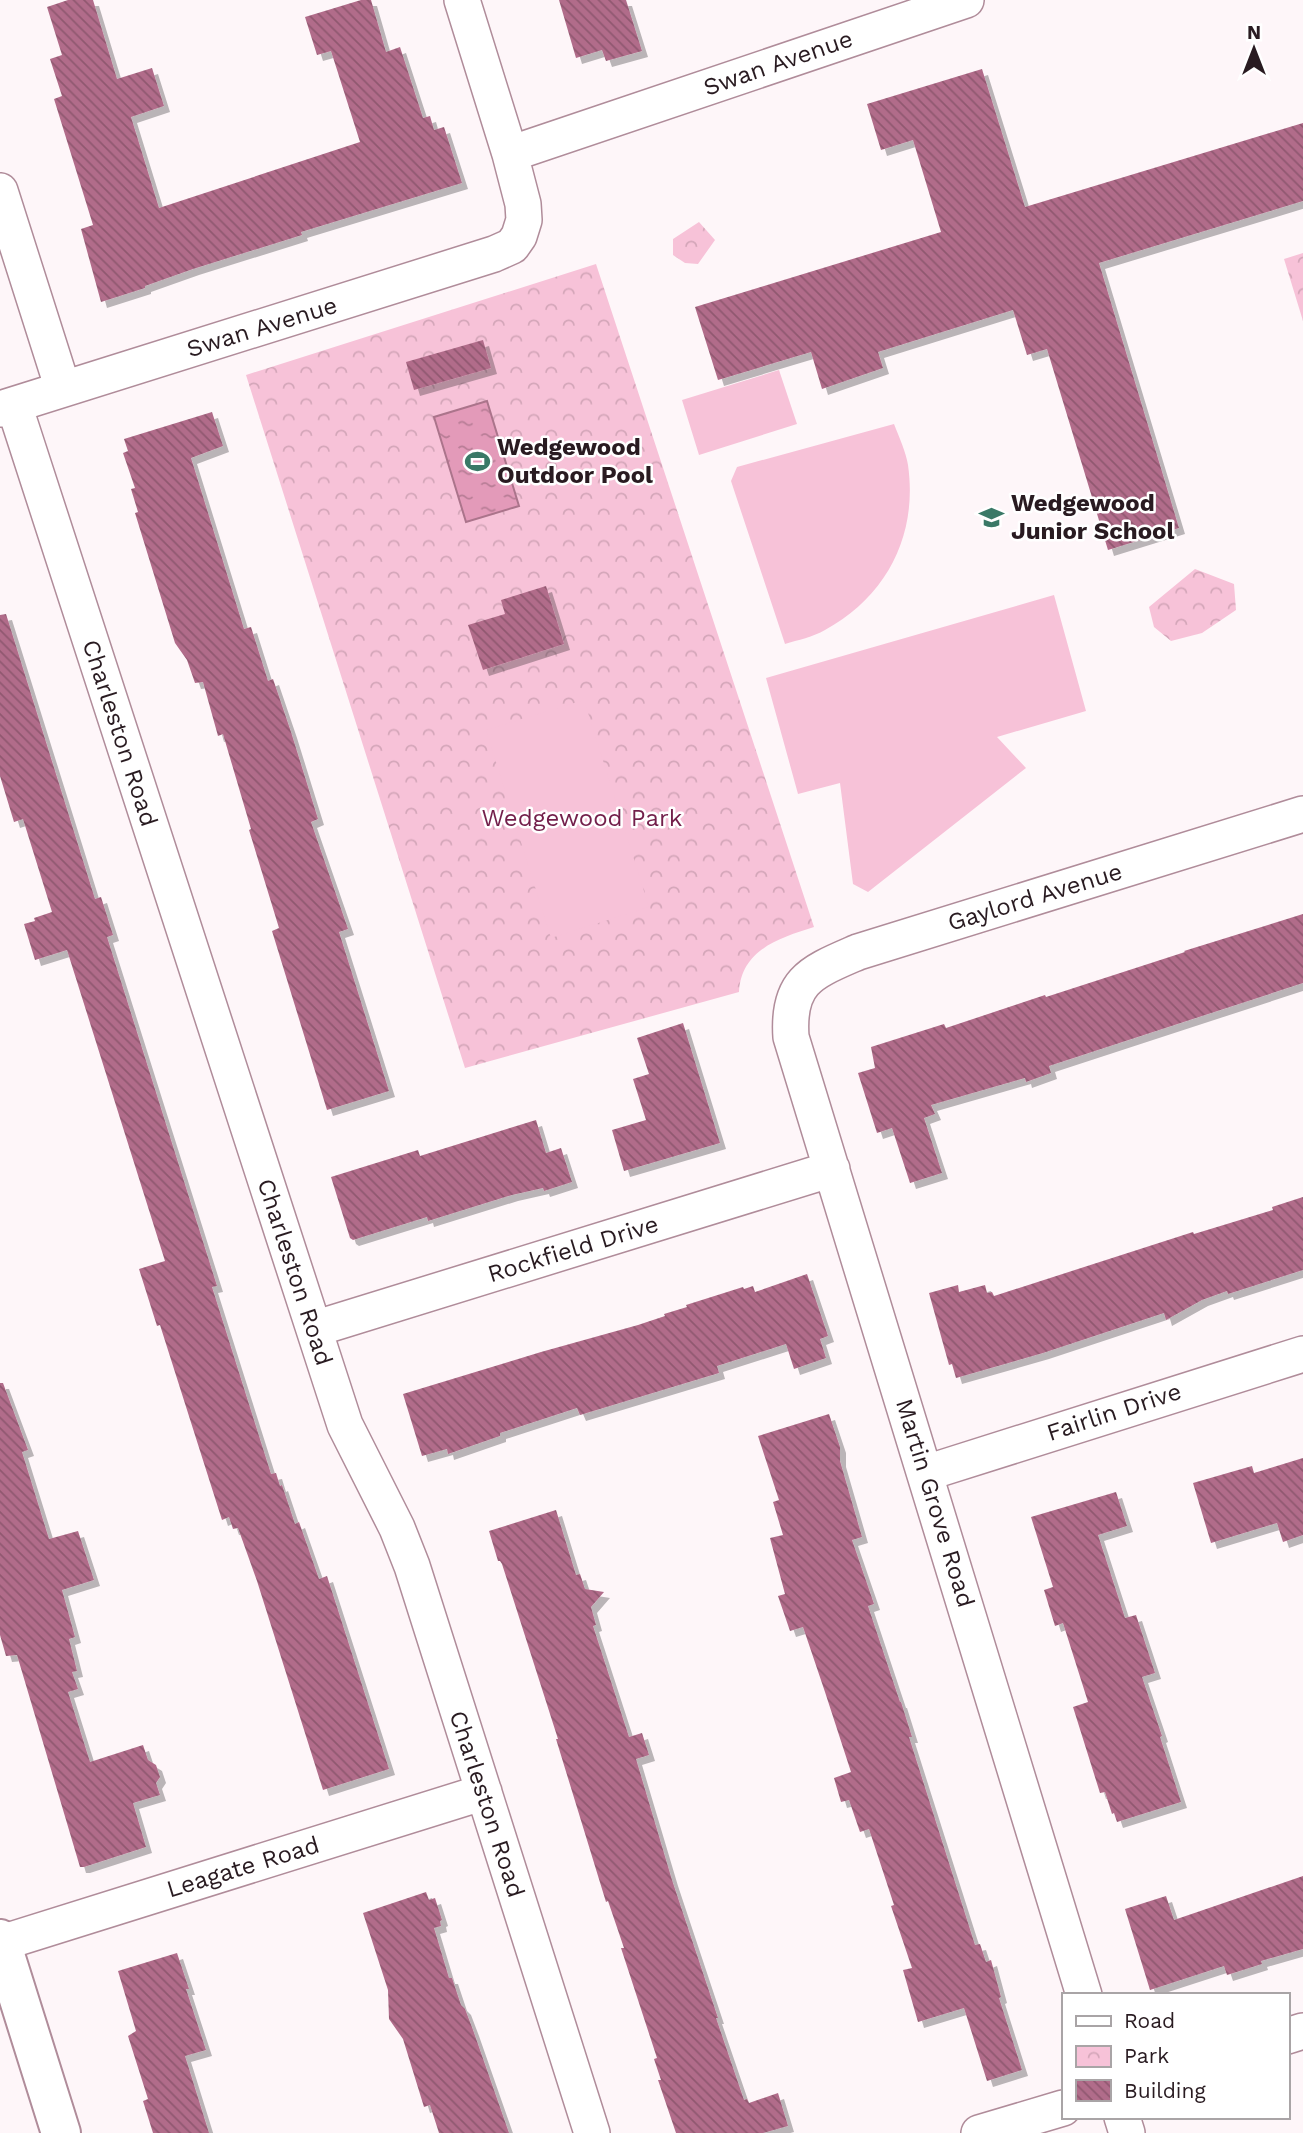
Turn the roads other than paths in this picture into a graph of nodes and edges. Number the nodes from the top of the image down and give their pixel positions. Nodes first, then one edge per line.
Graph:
1 (462, 0) edge
2 (966, 0) edge
3 (510, 153) junction
4 (0, 191) edge
5 (63, 389) junction
6 (7, 407) edge
7 (1303, 814) edge
8 (791, 1011) joint
9 (832, 1169) junction
10 (314, 1329) junction
11 (1303, 1353) edge
12 (926, 1473) junction
13 (484, 1791) junction
14 (1, 1941) edge
15 (1083, 1993) edge
16 (1062, 2108) edge
17 (61, 2133) edge
18 (592, 2133) edge
19 (979, 2133) edge

1 - 3 street
2 - 3 street, Swan Avenue
3 - 5 street, Swan Avenue
4 - 5 street
5 - 6 street, Swan Avenue
6 - 10 street, Charleston Road
7 - 8 street, Gaylord Avenue
8 - 9 street, Martin Grove Road
9 - 10 street, Rockfield Drive
9 - 12 street, Martin Grove Road
10 - 13 street, Charleston Road
11 - 12 street, Fairlin Drive
12 - 15 street, Martin Grove Road
13 - 14 street, Leagate Road
13 - 18 street, Charleston Road
14 - 17 street
16 - 19 street

